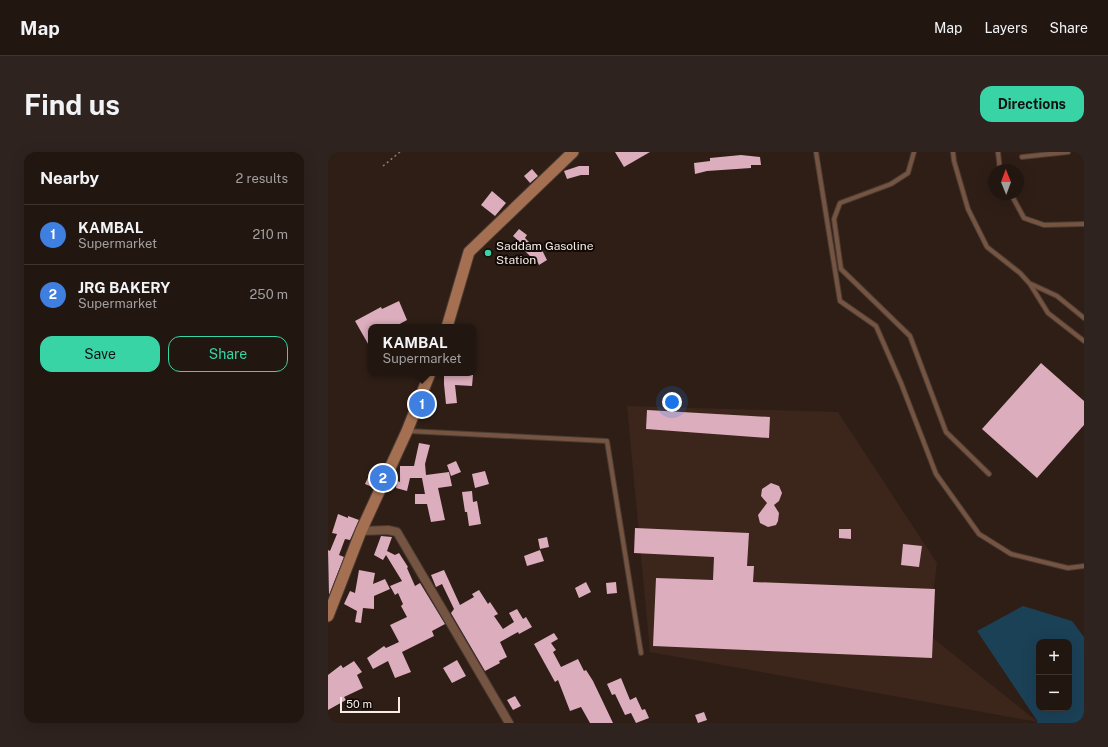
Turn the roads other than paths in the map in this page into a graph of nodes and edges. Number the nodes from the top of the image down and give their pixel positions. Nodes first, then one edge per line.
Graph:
1 (573, 152) edge
2 (816, 152) edge
3 (914, 152) edge
4 (953, 152) edge
5 (998, 152) edge
6 (1068, 152) edge
7 (1022, 157) dead end
8 (999, 164) edge
9 (1014, 200) edge
10 (1084, 224) edge
11 (1030, 284) junction
12 (1084, 318) edge
13 (448, 324) edge
14 (1084, 339) edge
15 (429, 376) edge
16 (407, 431) junction
17 (989, 474) dead end
18 (362, 531) junction
19 (1084, 566) edge
20 (328, 616) edge
21 (641, 653) dead end
22 (509, 723) edge

1 - 13 main road
2 - 19 lane
3 - 17 lane
4 - 11 lane
5 - 8 lane
6 - 7 lane
9 - 10 lane
11 - 12 lane
11 - 14 lane
15 - 16 main road
16 - 18 main road
16 - 21 lane
18 - 20 main road
18 - 22 street

